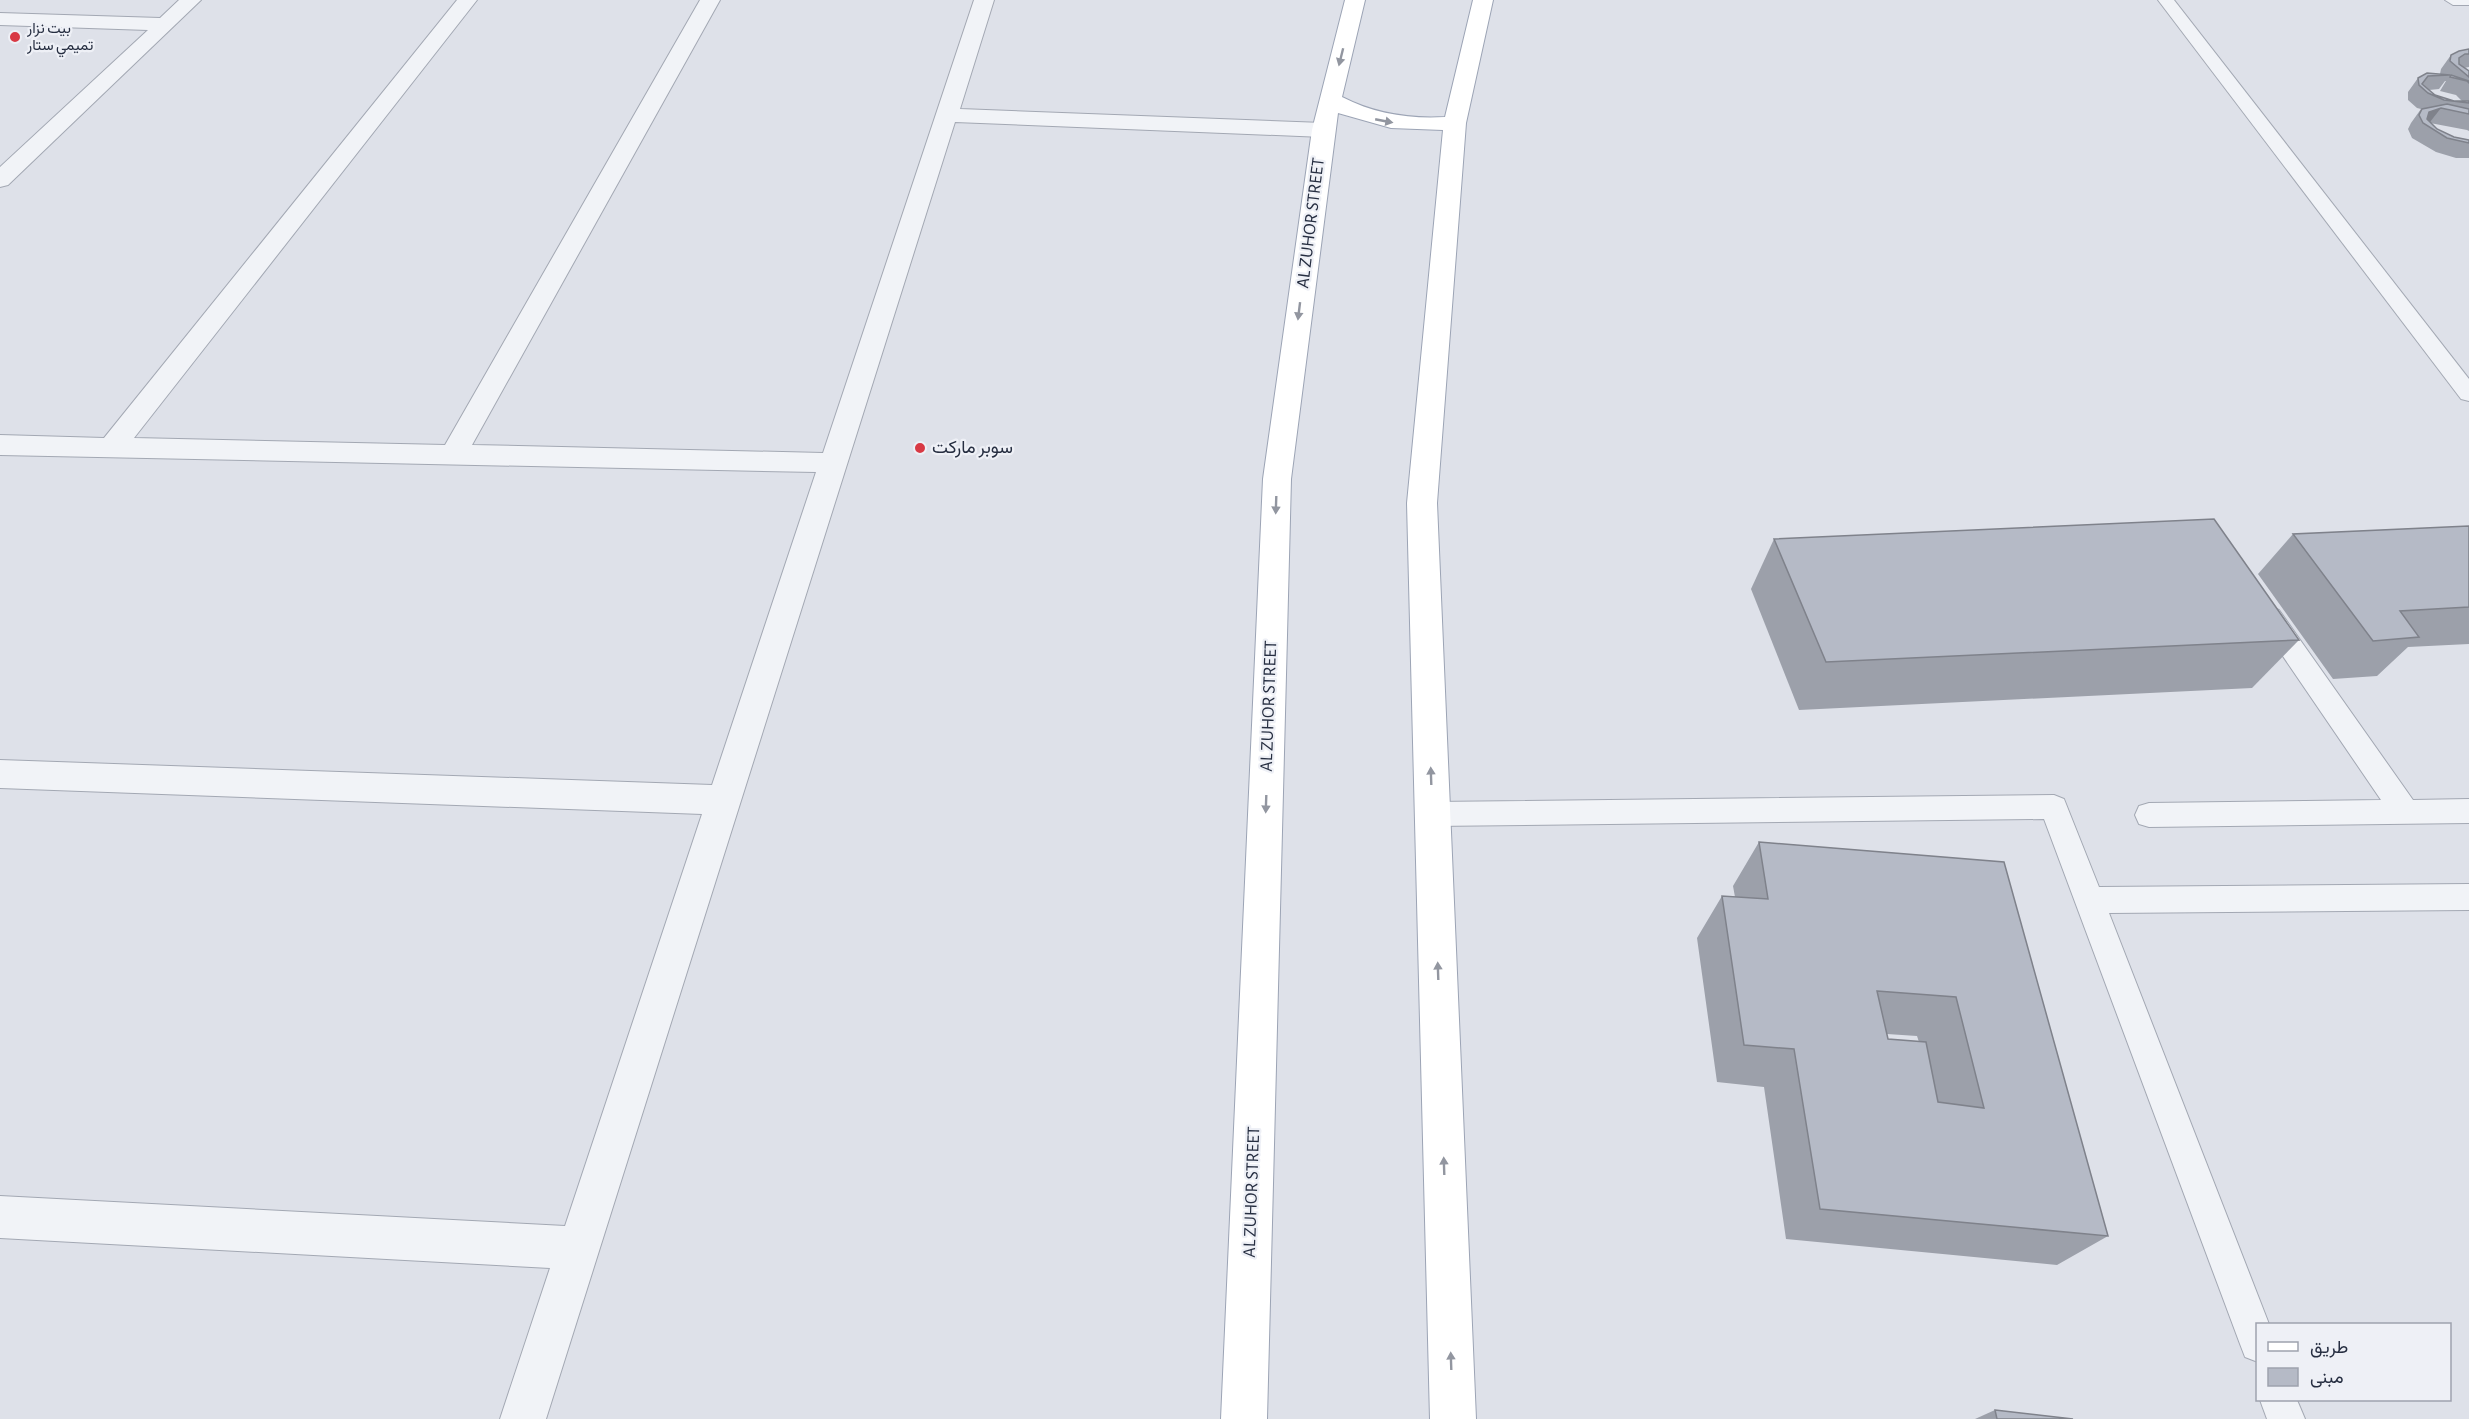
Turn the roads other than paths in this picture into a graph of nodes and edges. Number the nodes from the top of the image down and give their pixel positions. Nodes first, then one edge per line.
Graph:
1 (191, 0) edge
2 (468, 0) edge
3 (710, 0) edge
4 (984, 0) edge
5 (1356, 0) edge
6 (1483, 0) edge
7 (2166, 0) edge
8 (2453, 0) edge
9 (2469, 0) edge
10 (0, 19) edge
11 (166, 24) junction
12 (947, 115) junction
13 (1327, 115) junction
14 (1455, 123) junction
15 (5, 171) edge
16 (2469, 394) edge
17 (0, 445) edge
18 (111, 448) junction
19 (453, 455) junction
20 (834, 463) junction
21 (2253, 592) edge
22 (0, 774) edge
23 (724, 800) junction
24 (2469, 811) edge
25 (2406, 813) junction
26 (1433, 814) junction
27 (2149, 815) dead end
28 (2469, 897) edge
29 (2089, 900) junction
30 (0, 1217) edge
31 (578, 1248) junction
32 (2256, 1339) edge
33 (2278, 1401) edge
34 (523, 1419) edge
35 (1244, 1419) edge
36 (1453, 1419) edge
37 (2286, 1419) edge

1 - 11 street
2 - 18 street
3 - 19 street
4 - 12 street
5 -> 13 main road, AL ZUHOR STREET
6 - 14 main road
7 - 16 lane
8 - 9 lane
10 - 11 street
11 - 15 street
12 - 13 street
12 - 20 street
13 -> 14 main road
13 -> 35 main road, AL ZUHOR STREET
26 -> 14 main road
17 - 18 street
18 - 19 street
19 - 20 street
20 - 23 street
21 - 25 lane
22 - 23 street
23 - 31 street
24 - 25 lane
25 - 27 lane
26 - 29 lane
36 -> 26 main road
28 - 29 lane
29 - 32 lane
30 - 31 street
31 - 34 street
33 - 37 lane

